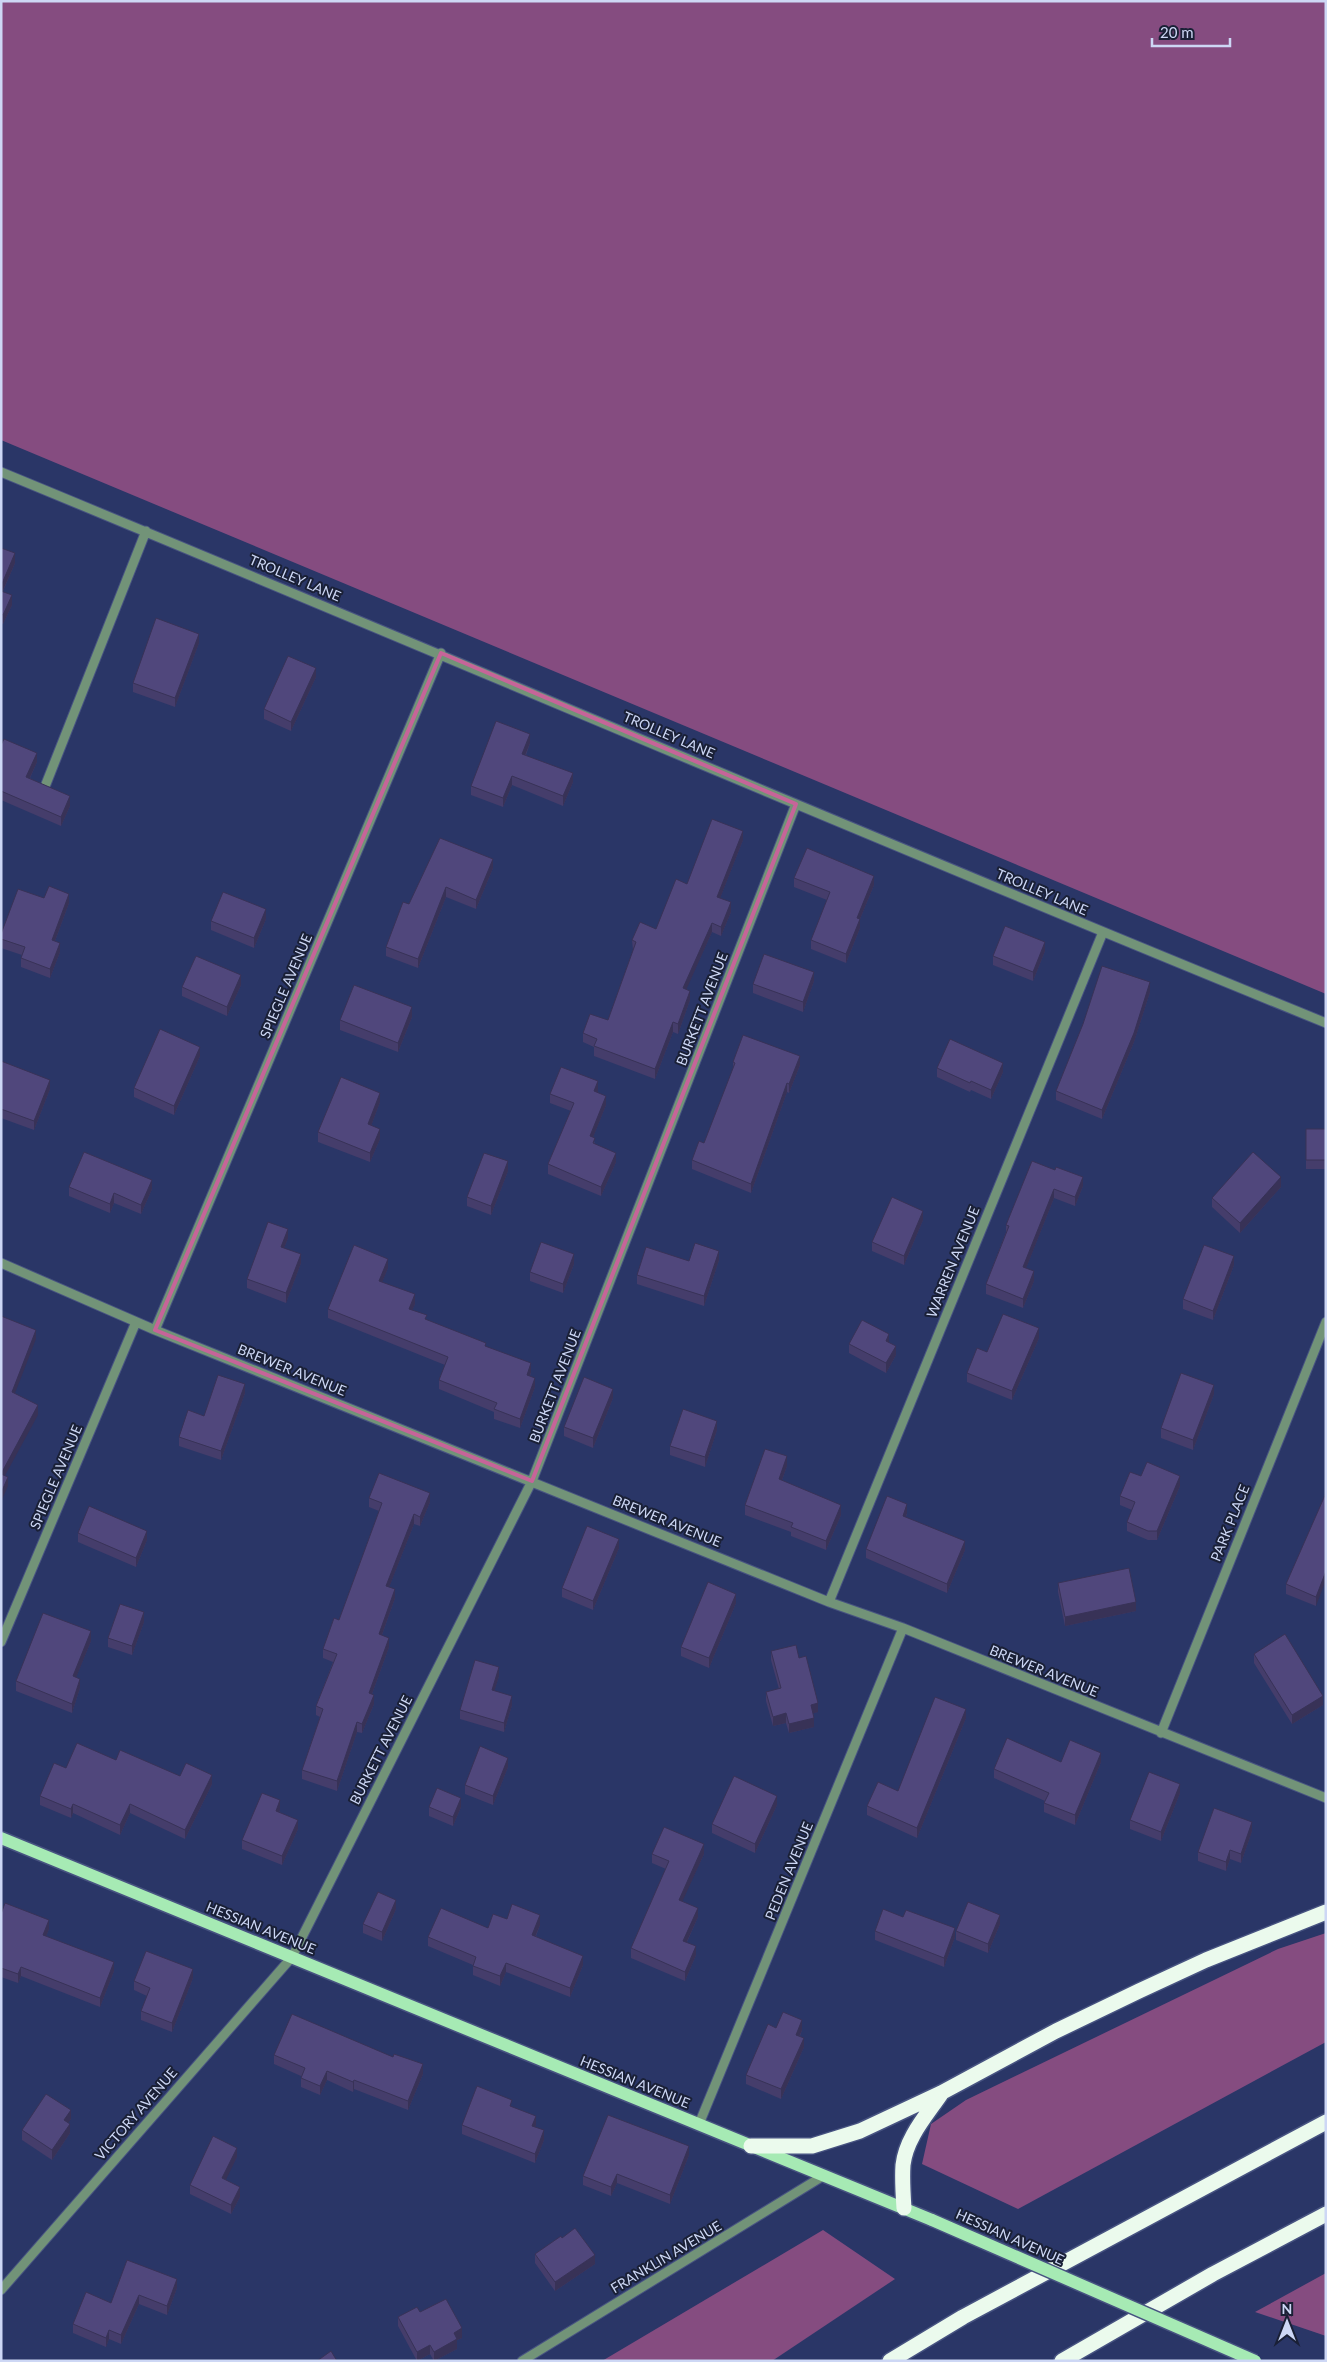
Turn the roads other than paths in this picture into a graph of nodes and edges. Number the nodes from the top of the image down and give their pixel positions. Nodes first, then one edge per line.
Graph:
1 (1, 472) edge
2 (146, 531) junction
3 (441, 653) junction
4 (46, 784) edge
5 (796, 804) junction
6 (1103, 932) junction
7 (1326, 1023) edge
8 (1, 1263) edge
9 (136, 1322) junction
10 (1326, 1322) edge
11 (155, 1330) junction
12 (532, 1481) junction
13 (829, 1602) junction
14 (903, 1628) junction
15 (1, 1642) edge
16 (1161, 1734) junction
17 (1326, 1798) edge
18 (1, 1838) edge
19 (1326, 1912) edge
20 (292, 1957) junction
21 (941, 2093) junction
22 (1326, 2122) edge
23 (699, 2124) junction
24 (751, 2146) junction
25 (823, 2176) junction
26 (904, 2208) junction
27 (1326, 2214) edge
28 (1, 2290) edge
29 (522, 2361) edge
30 (890, 2361) edge
31 (1062, 2361) edge
32 (1254, 2361) edge

1 - 2 street, TROLLEY LANE
2 - 3 street, TROLLEY LANE
2 - 4 street
3 - 5 street, TROLLEY LANE
3 - 11 street, SPIEGLE AVENUE
5 - 6 street, TROLLEY LANE
5 - 12 street, BURKETT AVENUE
6 - 7 street, TROLLEY LANE
6 - 13 street, WARREN AVENUE
8 - 9 street, BREWER AVENUE
9 - 11 street, BREWER AVENUE
9 - 15 street, SPIEGLE AVENUE
10 - 16 street, PARK PLACE
11 - 12 street, BREWER AVENUE
12 - 13 street, BREWER AVENUE
12 - 20 street, BURKETT AVENUE
13 - 14 street, BREWER AVENUE
14 - 16 street, BREWER AVENUE
14 - 23 street, PEDEN AVENUE
16 - 17 street, BREWER AVENUE
18 - 20 main road, HESSIAN AVENUE
19 - 21 highway
20 - 23 main road, HESSIAN AVENUE
20 - 28 street, VICTORY AVENUE
21 - 24 highway
21 - 26 highway
22 - 30 highway
23 - 24 main road, HESSIAN AVENUE
24 - 25 main road, HESSIAN AVENUE
25 - 26 main road, HESSIAN AVENUE
25 - 29 street, FRANKLIN AVENUE
26 - 32 main road, HESSIAN AVENUE, bridge
27 - 31 highway

